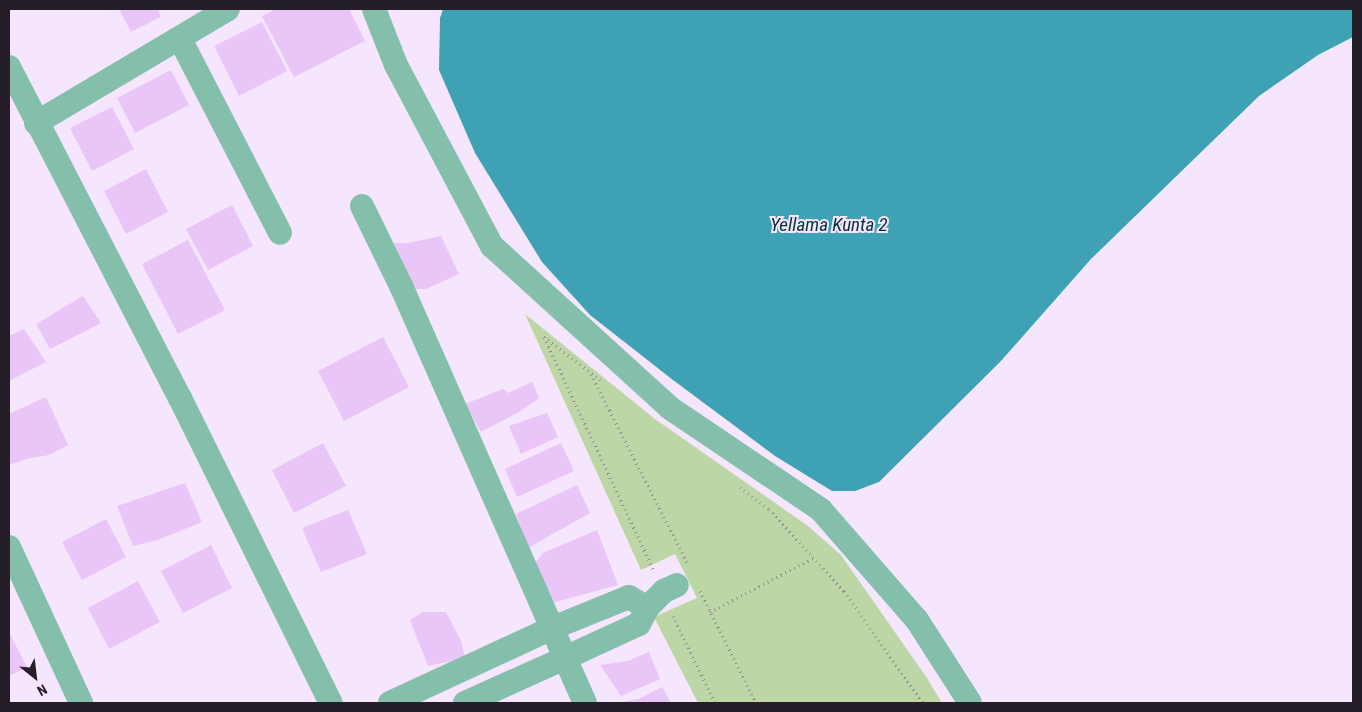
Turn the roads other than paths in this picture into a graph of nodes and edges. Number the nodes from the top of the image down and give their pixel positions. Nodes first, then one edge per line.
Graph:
1 (228, 9) edge
2 (374, 9) edge
3 (180, 39) junction
4 (9, 67) edge
5 (36, 123) junction
6 (362, 206) dead end
7 (280, 233) dead end
8 (9, 547) edge
9 (676, 580) road end
10 (647, 608) junction
11 (550, 628) junction
12 (565, 658) junction
13 (81, 703) edge
14 (331, 703) edge
15 (390, 703) edge
16 (465, 703) edge
17 (584, 703) edge
18 (970, 703) edge

1 - 3 street
2 - 18 street
3 - 5 street
3 - 7 street
4 - 5 street
5 - 14 street
6 - 11 street
8 - 13 street
9 - 10 street
10 - 11 street
10 - 12 street
11 - 12 street
11 - 15 street
12 - 16 street
12 - 17 street

